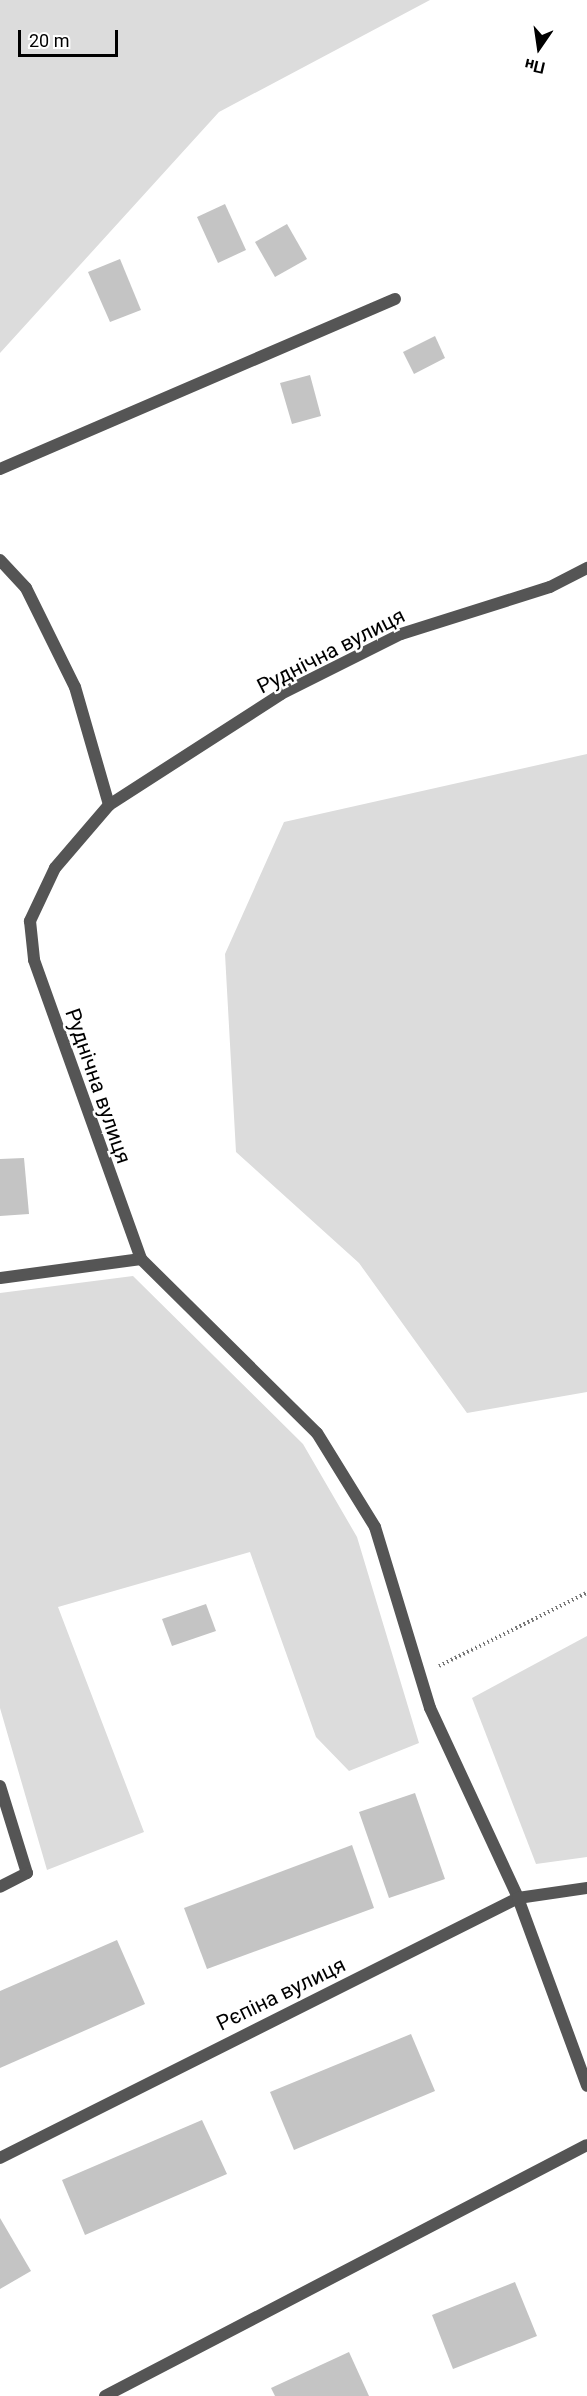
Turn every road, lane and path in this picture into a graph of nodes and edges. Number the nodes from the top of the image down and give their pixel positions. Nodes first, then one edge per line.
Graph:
1 (395, 299) dead end
2 (0, 469) edge
3 (0, 560) edge
4 (587, 568) edge
5 (110, 805) junction
6 (141, 1259) junction
7 (0, 1278) edge
8 (587, 1593) edge
9 (420, 1676) junction
10 (0, 1786) edge
11 (0, 1887) edge
12 (587, 1888) edge
13 (518, 1898) junction
14 (587, 2086) edge
15 (587, 2145) edge
16 (0, 2158) edge
17 (105, 2396) edge

1 - 2 street
3 - 5 street
4 - 5 street, Руднічна вулиця
5 - 6 street, Руднічна вулиця
6 - 7 street
6 - 9 street
8 - 9 path
9 - 13 street
10 - 11 street
12 - 13 street, Рєпіна вулиця
13 - 14 street
13 - 16 street, Рєпіна вулиця
15 - 17 street

